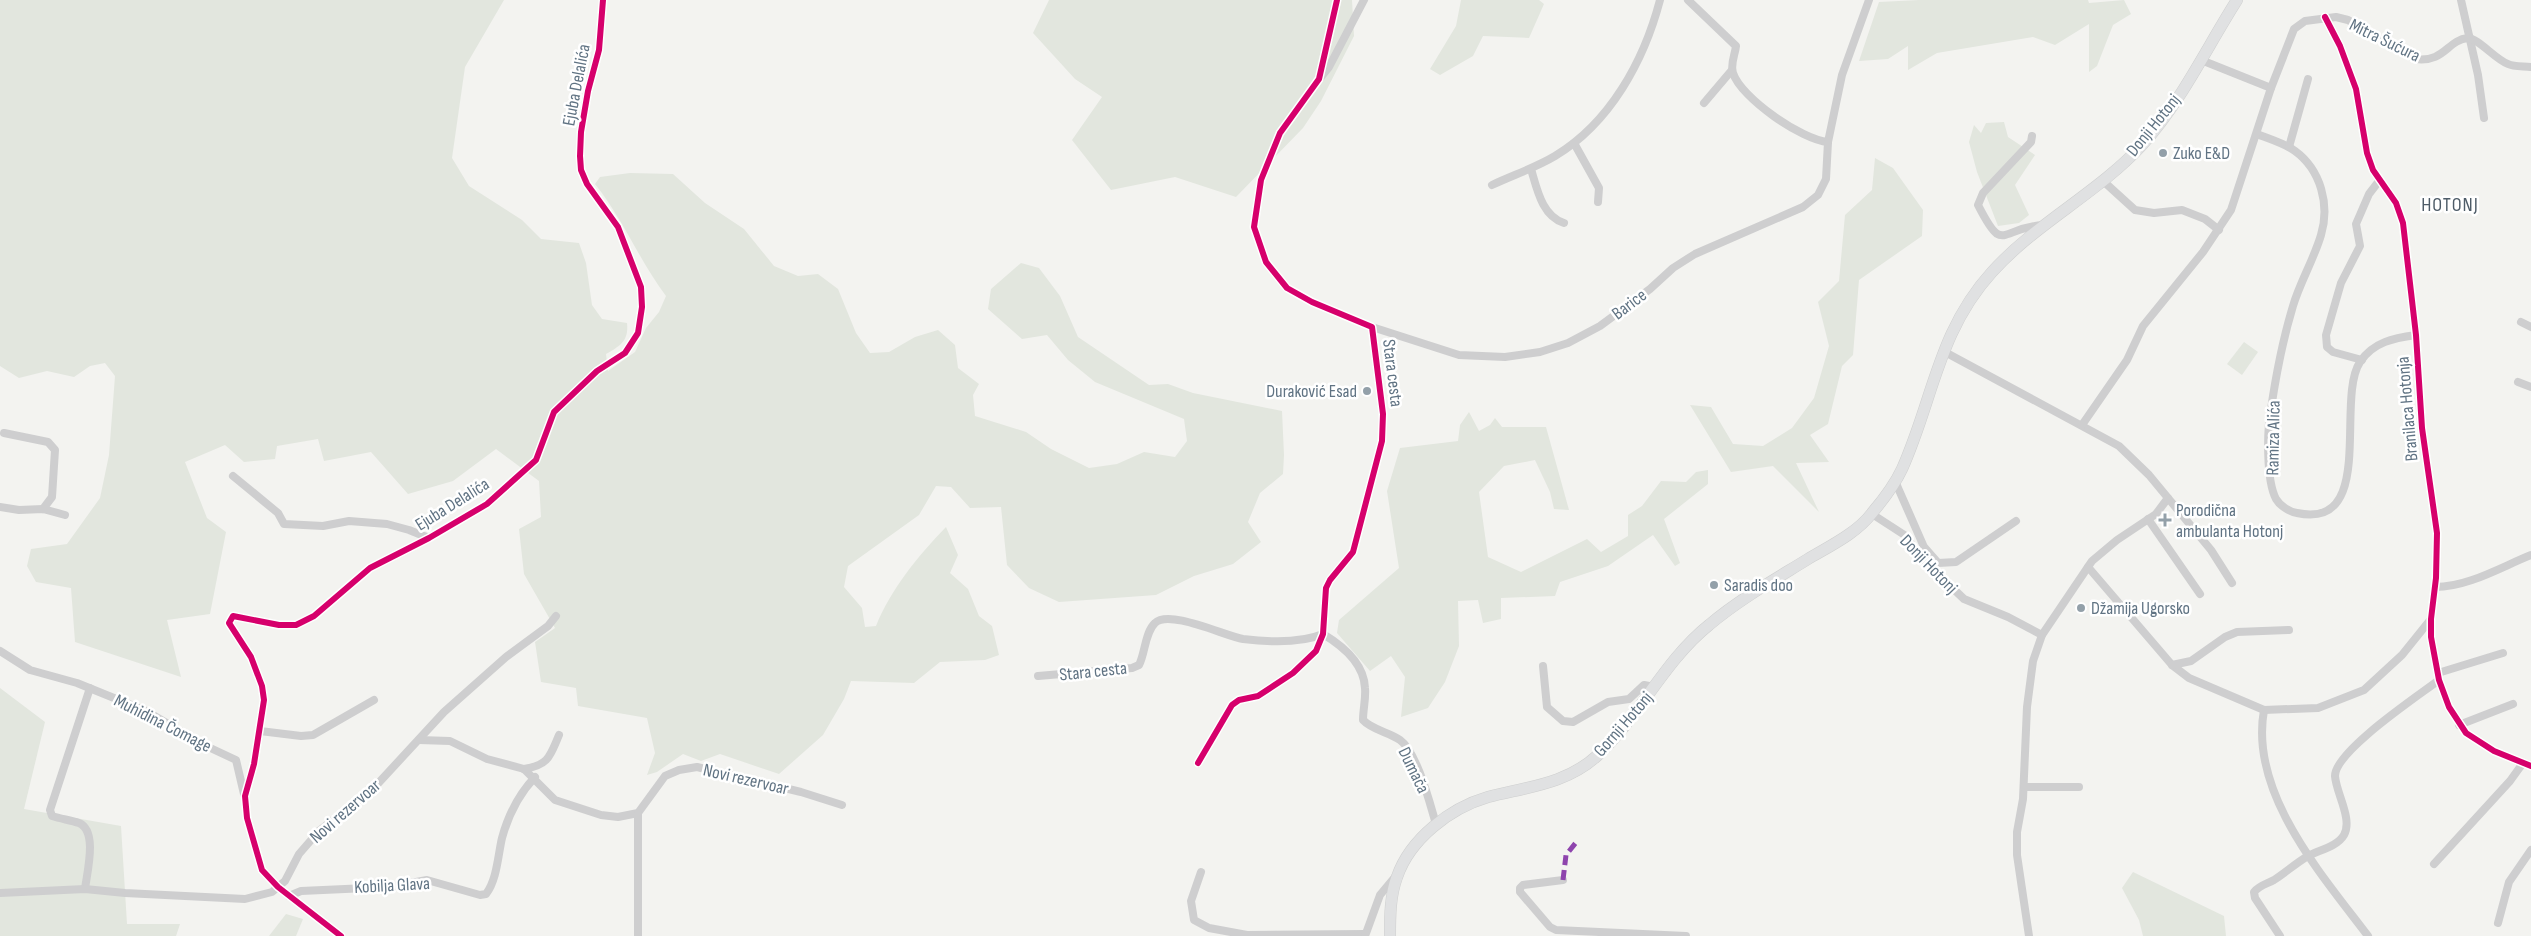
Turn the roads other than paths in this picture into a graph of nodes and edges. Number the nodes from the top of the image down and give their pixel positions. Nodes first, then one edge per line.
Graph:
1 (602, 0) edge
2 (1337, 0) edge
3 (1364, 0) edge
4 (1660, 0) edge
5 (1688, 0) edge
6 (1869, 0) edge
7 (2237, 0) edge
8 (2461, 0) edge
9 (2325, 17) junction
10 (2468, 38) junction
11 (2201, 60) junction
12 (2531, 67) edge
13 (1732, 70) junction
14 (1319, 79) junction
15 (2308, 79) dead end
16 (2271, 88) junction
17 (1704, 104) dead end
18 (2484, 118) dead end
19 (2257, 134) junction
20 (2032, 136) dead end
21 (1574, 142) junction
22 (1828, 142) junction
23 (2290, 147) junction
24 (1531, 169) junction
25 (2102, 180) junction
26 (2379, 181) junction
27 (1492, 185) dead end
28 (1598, 202) dead end
29 (1564, 223) dead end
30 (2042, 225) junction
31 (2219, 230) junction
32 (2521, 322) dead end
33 (1372, 327) junction
34 (2531, 327) edge
35 (2416, 335) junction
36 (1943, 351) junction
37 (2362, 360) junction
38 (2518, 382) dead end
39 (2531, 387) edge
40 (2082, 425) junction
41 (4, 432) dead end
42 (233, 476) dead end
43 (1895, 481) junction
44 (2168, 498) junction
45 (0, 507) edge
46 (43, 509) junction
47 (1872, 514) junction
48 (65, 516) dead end
49 (2148, 519) junction
50 (2016, 521) dead end
51 (428, 538) junction
52 (1837, 542) joint
53 (2531, 555) edge
54 (2088, 567) junction
55 (2232, 583) dead end
56 (2435, 587) junction
57 (2200, 594) dead end
58 (556, 616) dead end
59 (2431, 619) junction
60 (2289, 630) dead end
61 (1323, 634) junction
62 (2042, 636) junction
63 (0, 651) edge
64 (2503, 653) dead end
65 (2172, 665) junction
66 (1543, 666) dead end
67 (1038, 676) dead end
68 (2439, 676) junction
69 (90, 688) junction
70 (1654, 688) junction
71 (374, 700) dead end
72 (2513, 704) dead end
73 (2264, 710) junction
74 (2459, 725) junction
75 (260, 731) junction
76 (559, 735) dead end
77 (419, 740) junction
78 (1198, 763) dead end
79 (2527, 764) edge
80 (524, 769) junction
81 (535, 778) junction
82 (2024, 787) junction
83 (2079, 787) dead end
84 (245, 796) junction
85 (842, 805) dead end
86 (638, 813) junction
87 (1436, 824) junction
88 (2531, 850) edge
89 (2307, 857) junction
90 (2434, 864) dead end
91 (1201, 872) dead end
92 (1398, 874) junction
93 (1563, 880) dead end
94 (278, 888) junction
95 (85, 889) junction
96 (0, 893) edge
97 (289, 896) junction
98 (2498, 923) dead end
99 (1365, 935) edge
100 (341, 936) edge
101 (638, 936) edge
102 (1390, 936) edge
103 (1659, 936) edge
104 (1686, 936) edge
105 (2029, 936) edge
106 (2280, 936) edge
107 (2368, 936) edge

1 - 51 street, Ejuba Delalića
2 - 14 street, Stara cesta
3 - 14 street, Stara cesta
4 - 21 street
5 - 13 street
6 - 22 street, Barice
7 - 11 main road, Donji Hotonj
8 - 10 street
9 - 10 street, Mitra Šućura
9 - 16 street
9 - 26 street, Branilaca Hotonja
10 - 12 street
10 - 18 street
11 - 16 street
11 - 25 main road, Donji Hotonj
13 - 17 street
13 - 22 street
14 - 33 street, Stara cesta
15 - 23 street
16 - 19 street
19 - 23 street, Ramiza Alića
19 - 31 street
20 - 30 street, Donji Hotonj
21 - 24 street
21 - 28 street
22 - 33 street, Barice
23 - 37 street, Ramiza Alića
24 - 27 street
24 - 29 street
25 - 30 main road, Donji Hotonj
25 - 31 street
26 - 35 street, Branilaca Hotonja
26 - 37 street
30 - 36 main road, Donji Hotonj
31 - 40 street
32 - 34 street
33 - 61 street, Stara cesta
35 - 37 street, Ramiza Alića
35 - 56 street, Branilaca Hotonja
36 - 40 street
36 - 43 main road, Donji Hotonj
38 - 39 street
40 - 44 street
41 - 46 street
42 - 51 street
43 - 47 main road, Donji Hotonj
43 - 50 street, Donji Hotonj
44 - 49 street
44 - 55 street
45 - 46 street
46 - 48 street
47 - 52 main road, Donji Hotonj
47 - 62 street, Donji Hotonj
49 - 54 street
49 - 57 street
51 - 75 street, Ejuba Delalića
52 - 70 main road, Gornji Hotonj
53 - 56 street
54 - 62 street
54 - 65 street
56 - 59 street, Branilaca Hotonja
58 - 77 street, Novi rezervoar
59 - 68 street, Branilaca Hotonja
59 - 73 street
60 - 65 street
61 - 67 street, Stara cesta
61 - 78 street, Stara cesta
61 - 87 street, Dumača
62 - 82 street
63 - 69 street, Muhidina Čomage
64 - 68 street
65 - 73 street
66 - 70 street
68 - 74 street, Branilaca Hotonja
68 - 89 street
69 - 84 street, Muhidina Čomage
69 - 95 street
70 - 87 main road, Gornji Hotonj
71 - 75 street
72 - 74 street
73 - 89 street
74 - 79 street, Branilaca Hotonja
75 - 84 street, Ejuba Delalića
76 - 80 street
77 - 80 street
77 - 94 street, Novi rezervoar
79 - 90 street, Branilaca Hotonja
80 - 81 street
81 - 86 street
81 - 97 street, Kobilja Glava
82 - 83 street
82 - 105 street
84 - 94 street, Ejuba Delalića
85 - 86 street, Novi rezervoar
86 - 101 street
87 - 92 main road, Gornji Hotonj
88 - 98 street
89 - 106 street
89 - 107 street
91 - 99 street
92 - 99 street
92 - 102 main road, Gornji Hotonj
93 - 103 street
94 - 95 street
94 - 97 street
95 - 96 street
97 - 100 street
103 - 104 street

